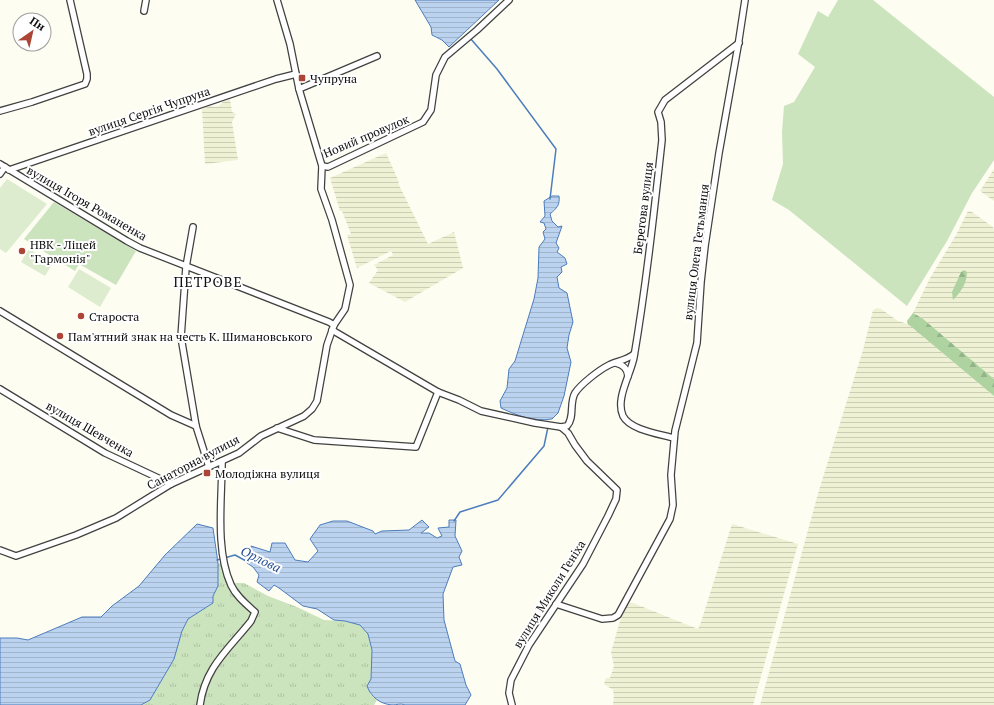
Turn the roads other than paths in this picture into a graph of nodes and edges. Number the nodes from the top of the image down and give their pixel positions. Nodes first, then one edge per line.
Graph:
1 (70, 0) edge
2 (146, 0) edge
3 (277, 0) edge
4 (508, 0) edge
5 (745, 0) edge
6 (144, 11) dead end
7 (739, 43) junction
8 (377, 56) dead end
9 (296, 74) junction
10 (299, 89) junction
11 (0, 111) edge
12 (322, 166) junction
13 (5, 167) edge
14 (0, 174) edge
15 (193, 227) dead end
16 (186, 267) junction
17 (0, 311) edge
18 (333, 328) junction
19 (634, 354) junction
20 (614, 363) junction
21 (628, 376) junction
22 (0, 389) edge
23 (438, 392) junction
24 (196, 426) junction
25 (561, 427) junction
26 (277, 428) junction
27 (674, 438) junction
28 (222, 461) junction
29 (209, 467) junction
30 (171, 484) junction
31 (0, 550) edge
32 (556, 604) junction
33 (200, 705) edge
34 (512, 705) edge

1 - 11 street
2 - 6 street
3 - 9 street
4 - 12 street, Новий провулок
5 - 7 street, вулиця Олега Гетьманця
7 - 19 street, Берегова вулиця
7 - 27 street, вулиця Олега Гетьманця
8 - 10 street
9 - 10 street
9 - 13 street, вулиця Сергія Чупруна
10 - 12 street
12 - 18 street
13 - 14 street
13 - 16 street, вулиця Ігоря Романенка
15 - 16 street
16 - 18 street, вулиця Ігоря Романенка
16 - 24 street
17 - 24 street
18 - 23 street, вулиця Ігоря Романенка
18 - 26 street
19 - 20 street
19 - 21 street, Берегова вулиця
20 - 21 street
20 - 25 street
21 - 27 street, Берегова вулиця
22 - 30 street, вулиця Шевченка
23 - 25 street, вулиця Ігоря Романенка
23 - 26 street
24 - 29 street
25 - 32 street, вулиця Миколи Геніха
26 - 28 street, Санаторна вулиця
27 - 32 street, вулиця Олега Гетьманця
28 - 29 street, Санаторна вулиця
28 - 33 street
29 - 30 street, Санаторна вулиця
30 - 31 street, Санаторна вулиця
32 - 34 street, вулиця Миколи Геніха

